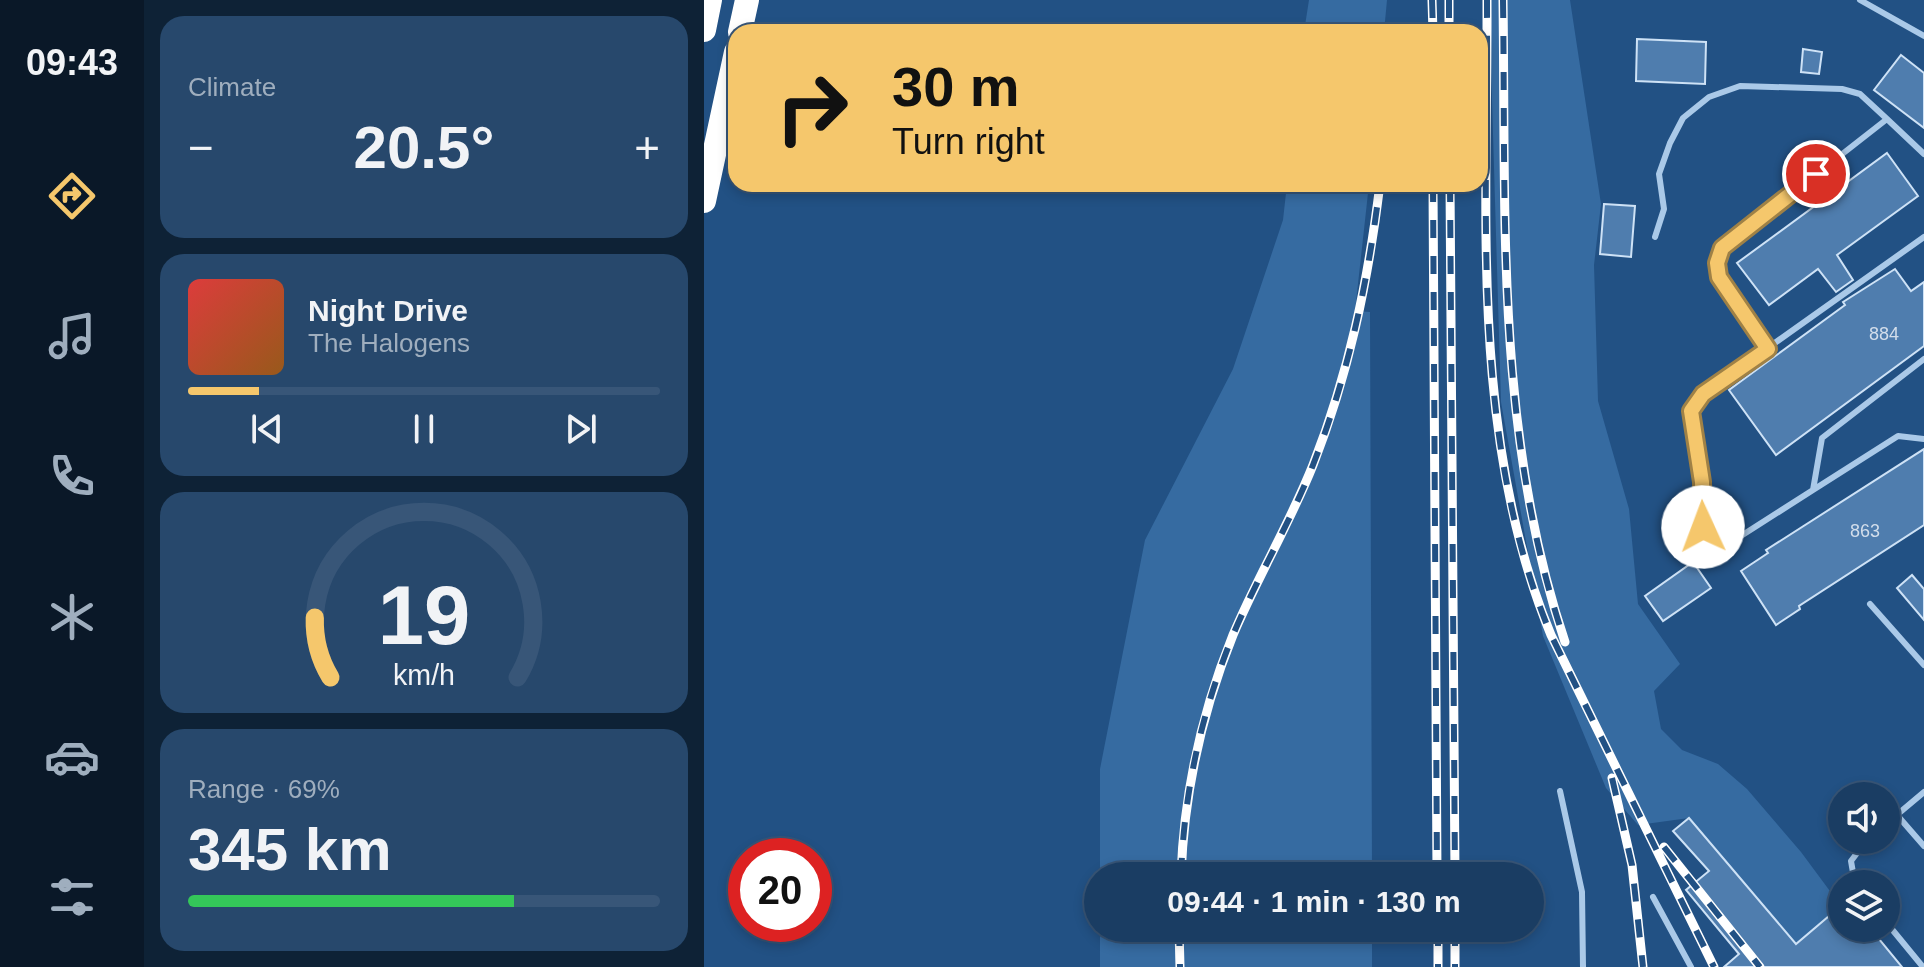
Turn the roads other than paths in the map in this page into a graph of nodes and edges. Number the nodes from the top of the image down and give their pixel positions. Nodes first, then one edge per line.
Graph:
1 (710, 0) edge
2 (747, 0) edge
3 (1860, 0) edge
4 (742, 24) edge
5 (704, 30) edge
6 (1924, 36) edge
7 (728, 89) edge
8 (1887, 119) junction
9 (1924, 154) edge
10 (704, 201) edge
11 (1655, 237) dead end
12 (1924, 237) edge
13 (1768, 349) junction
14 (1924, 359) edge
15 (1924, 439) edge
16 (1813, 490) junction
17 (1870, 604) dead end
18 (1924, 665) edge
19 (1560, 791) dead end
20 (1924, 792) edge
21 (1900, 812) edge
22 (1900, 818) edge
23 (1924, 846) edge
24 (1653, 897) dead end
25 (1900, 939) edge
26 (1583, 967) edge
27 (1691, 967) edge
28 (1923, 967) edge

1 - 5 highway
2 - 4 highway
3 - 6 lane
7 - 10 highway
8 - 9 lane
8 - 11 lane
8 - 13 lane
12 - 13 lane
13 - 16 lane
14 - 16 lane
15 - 16 lane
17 - 18 lane
19 - 26 lane
20 - 21 lane
22 - 23 lane
24 - 27 lane
25 - 28 lane

